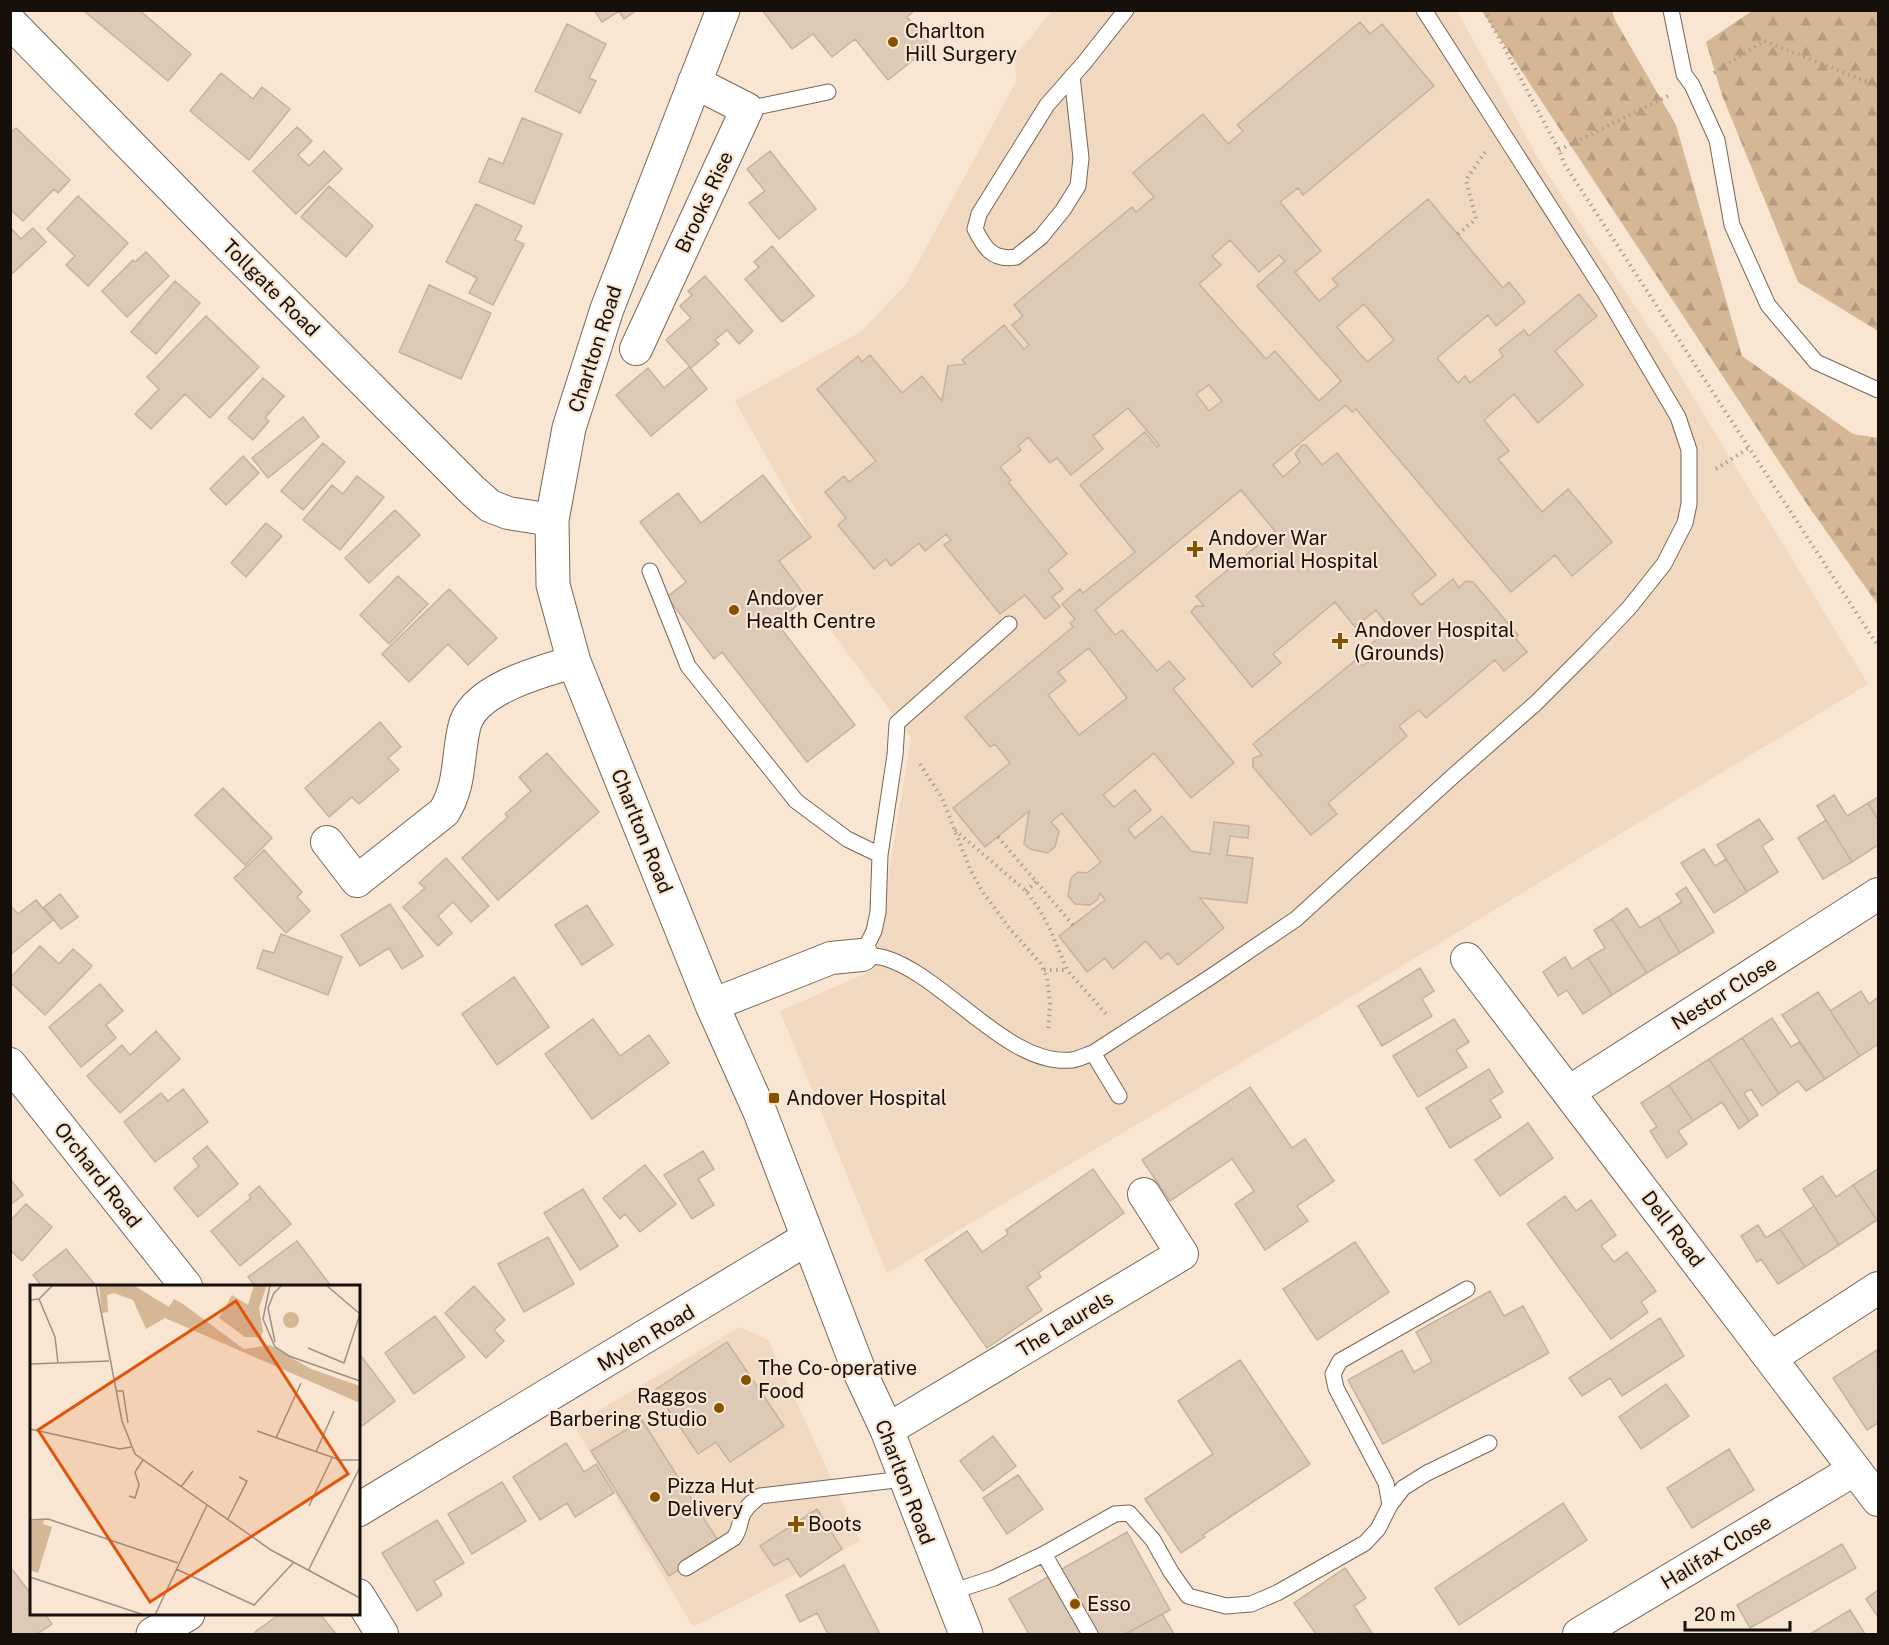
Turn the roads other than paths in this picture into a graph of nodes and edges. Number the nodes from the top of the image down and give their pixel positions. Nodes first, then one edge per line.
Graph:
1 (723, 10) edge
2 (1126, 10) edge
3 (1424, 10) edge
4 (1671, 10) edge
5 (10, 22) edge
6 (1072, 76) junction
7 (694, 82) junction
8 (828, 92) dead end
9 (747, 109) junction
10 (636, 349) dead end
11 (1878, 390) edge
12 (552, 520) junction
13 (650, 571) dead end
14 (1009, 624) dead end
15 (574, 662) junction
16 (327, 842) dead end
17 (880, 855) junction
18 (1878, 894) edge
19 (862, 955) junction
20 (1467, 960) dead end
21 (712, 1005) junction
22 (1093, 1053) junction
23 (10, 1064) edge
24 (1569, 1092) junction
25 (1119, 1096) dead end
26 (1144, 1194) dead end
27 (808, 1238) junction
28 (184, 1285) edge
29 (1878, 1288) edge
30 (1467, 1290) dead end
31 (1772, 1357) junction
32 (886, 1430) junction
33 (1489, 1443) dead end
34 (1854, 1470) junction
35 (904, 1479) junction
36 (1878, 1500) edge
37 (1390, 1505) junction
38 (360, 1507) edge
39 (1044, 1554) junction
40 (686, 1568) dead end
41 (948, 1593) junction
42 (360, 1598) edge
43 (186, 1615) edge
44 (153, 1635) edge
45 (382, 1635) edge
46 (966, 1635) edge
47 (1090, 1635) edge
48 (1579, 1635) edge

1 - 7 street, Charlton Road
2 - 6 lane
3 - 22 lane
4 - 11 lane
5 - 12 street, Tollgate Road
6 - 6 lane
7 - 9 street
7 - 12 street, Charlton Road
8 - 9 lane
9 - 10 street, Brooks Rise
12 - 15 street, Charlton Road
13 - 17 lane
14 - 17 lane
15 - 16 street
15 - 21 street, Charlton Road
17 - 19 lane
18 - 24 street, Nestor Close
19 - 21 street
19 - 22 lane
20 - 24 street, Dell Road
21 - 27 street, Charlton Road
22 - 25 lane
23 - 28 street, Orchard Road
24 - 31 street, Dell Road
26 - 32 street, The Laurels
27 - 32 street, Charlton Road
27 - 38 street, Mylen Road
29 - 31 street
30 - 37 lane
31 - 34 street, Dell Road
32 - 35 street, Charlton Road
33 - 37 lane
34 - 36 street, Dell Road
34 - 48 street, Halifax Close
35 - 40 lane
35 - 41 street, Charlton Road
37 - 39 lane
39 - 41 lane
39 - 47 lane
41 - 46 street, Charlton Road
42 - 45 street
43 - 44 street

